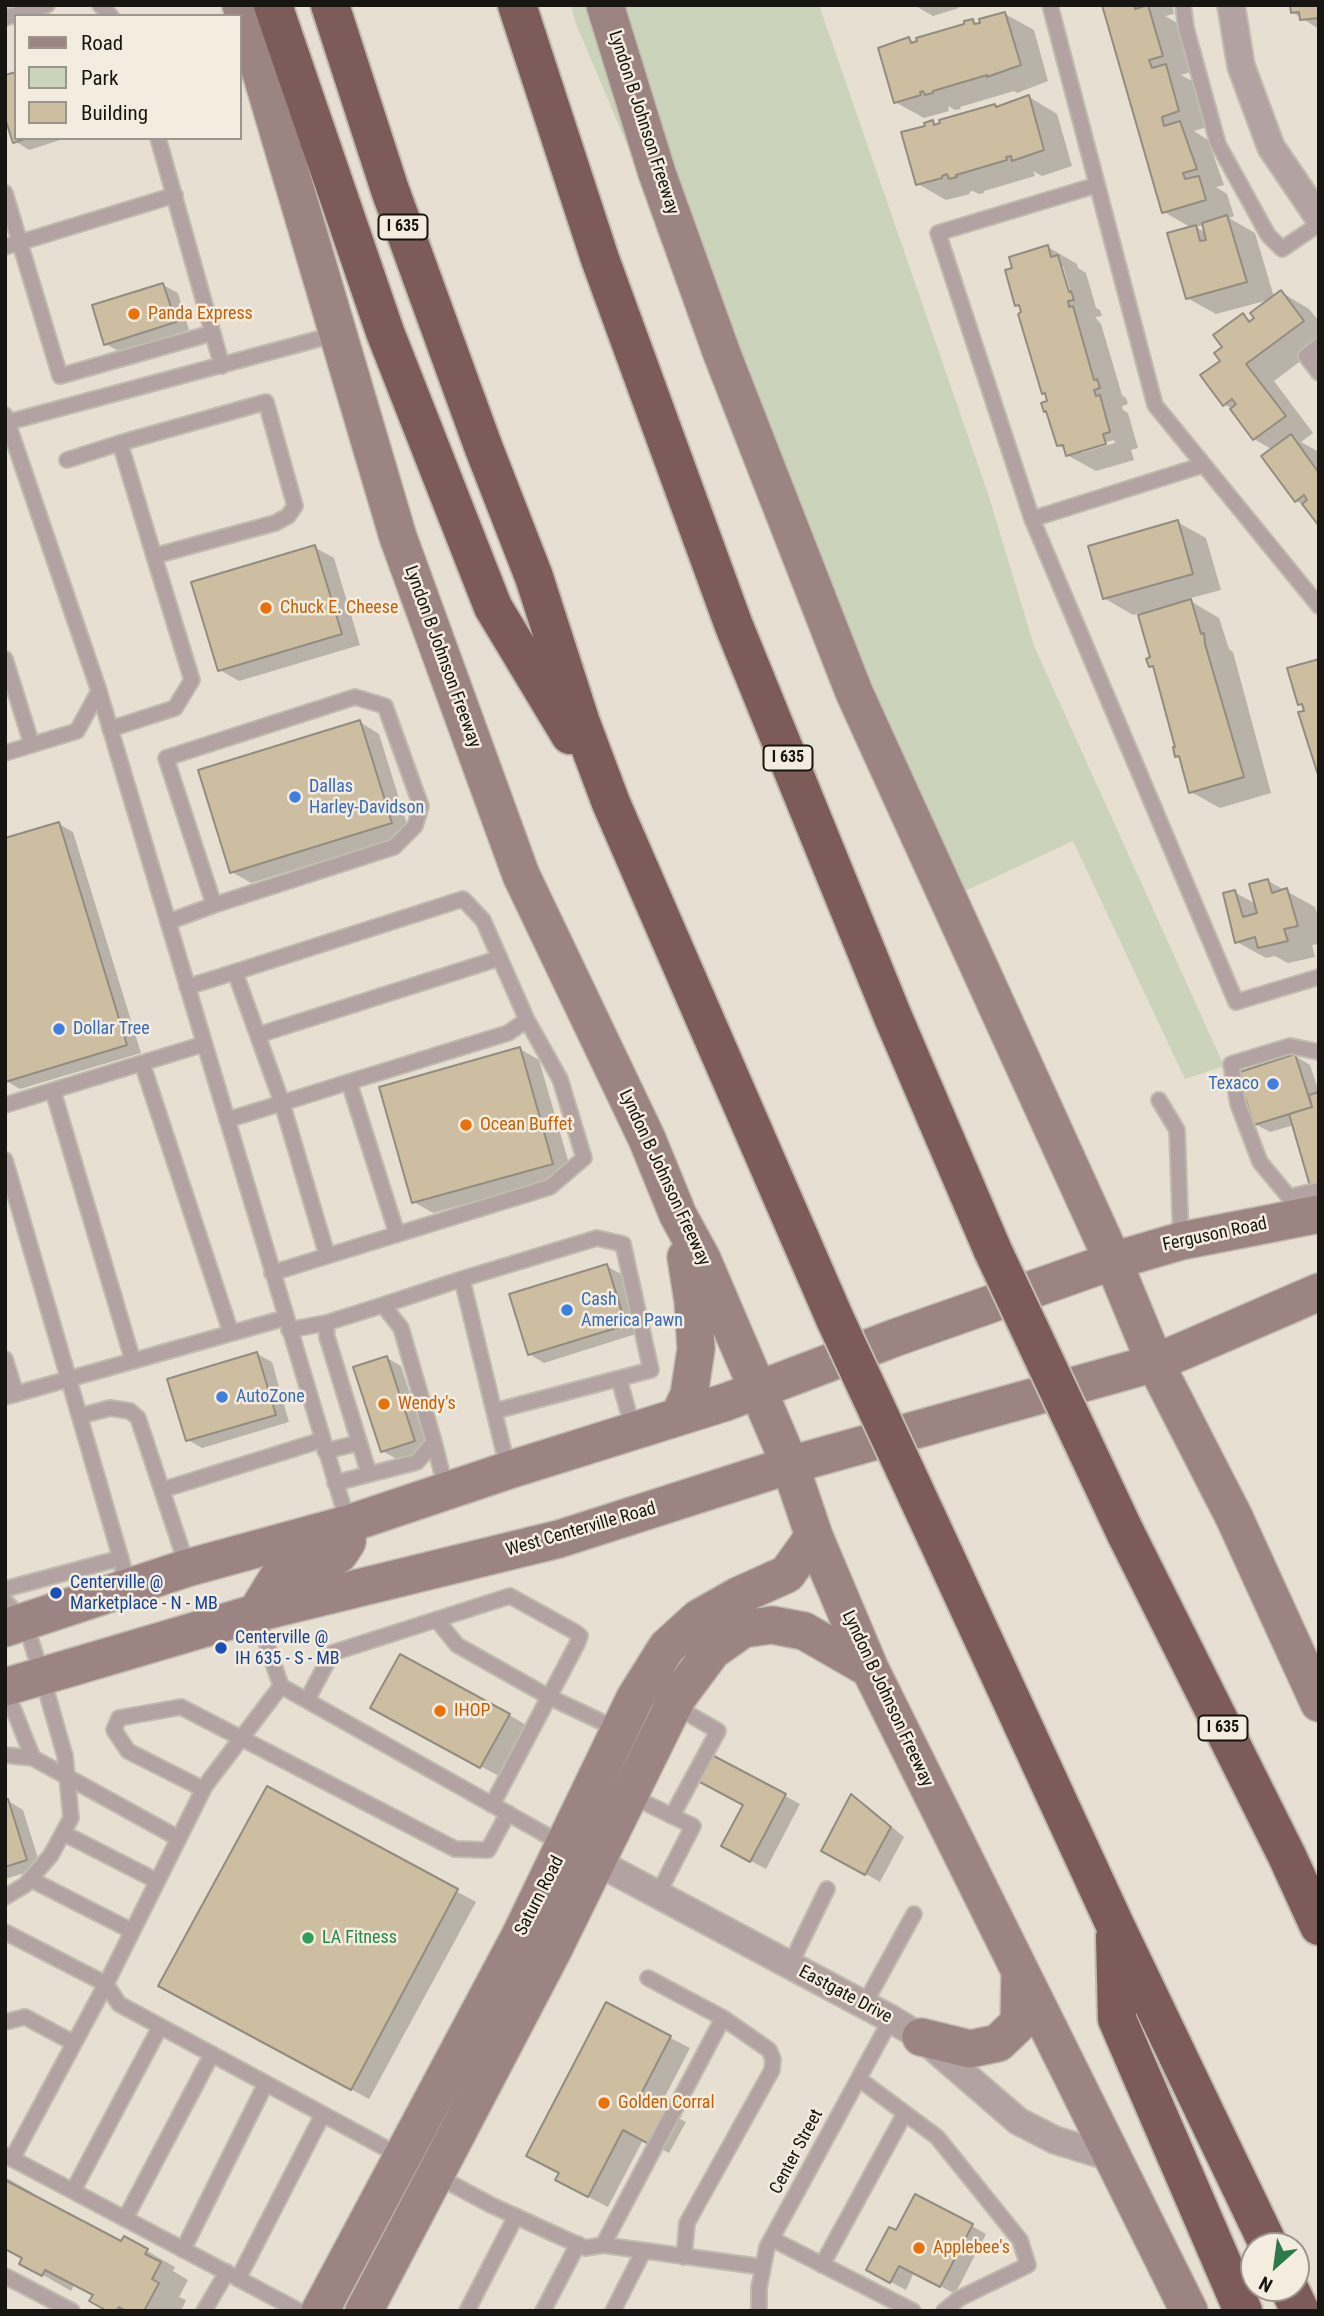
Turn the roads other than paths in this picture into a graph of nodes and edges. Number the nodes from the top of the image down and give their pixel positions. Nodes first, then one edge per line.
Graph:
1 (47, 5) edge
2 (240, 5) edge
3 (273, 5) edge
4 (330, 5) edge
5 (517, 5) edge
6 (605, 5) edge
7 (1050, 5) edge
8 (1183, 5) edge
9 (1231, 5) edge
10 (18, 14) edge
11 (159, 140) edge
12 (1097, 185) junction
13 (5, 192) edge
14 (175, 195) junction
15 (1319, 221) edge
16 (13, 245) edge
17 (212, 333) junction
18 (337, 334) junction
19 (1319, 346) edge
20 (222, 366) junction
21 (1319, 373) edge
22 (6, 421) edge
23 (120, 443) junction
24 (67, 460) dead end
25 (1203, 465) junction
26 (1032, 519) junction
27 (154, 555) junction
28 (1319, 606) edge
29 (5, 659) edge
30 (99, 691) junction
31 (110, 729) junction
32 (32, 745) junction
33 (5, 753) edge
34 (611, 803) junction
35 (214, 905) junction
36 (168, 922) junction
37 (499, 958) junction
38 (235, 972) junction
39 (1319, 977) edge
40 (187, 987) junction
41 (527, 1020) junction
42 (258, 1035) junction
43 (204, 1044) junction
44 (1319, 1052) edge
45 (142, 1063) junction
46 (349, 1082) junction
47 (52, 1091) junction
48 (1159, 1100) dead end
49 (282, 1103) junction
50 (5, 1105) edge
51 (227, 1120) junction
52 (5, 1160) edge
53 (1319, 1190) edge
54 (1301, 1210) edge
55 (678, 1214) junction
56 (397, 1234) junction
57 (1181, 1241) junction
58 (327, 1255) junction
59 (1113, 1261) junction
60 (272, 1273) junction
61 (462, 1279) junction
62 (1319, 1292) edge
63 (383, 1305) junction
64 (326, 1323) junction
65 (287, 1324) junction
66 (231, 1333) junction
67 (5, 1359) edge
68 (133, 1361) junction
69 (1154, 1363) junction
70 (69, 1379) junction
71 (619, 1379) junction
72 (757, 1392) junction
73 (11, 1396) edge
74 (495, 1411) junction
75 (80, 1416) junction
76 (679, 1416) junction
77 (634, 1430) junction
78 (434, 1442) junction
79 (359, 1443) junction
80 (323, 1446) junction
81 (790, 1465) junction
82 (509, 1470) junction
83 (369, 1474) junction
84 (335, 1483) junction
85 (162, 1490) junction
86 (447, 1491) junction
87 (348, 1524) junction
88 (814, 1536) junction
89 (187, 1568) junction
90 (120, 1574) junction
91 (5, 1589) edge
92 (256, 1613) junction
93 (12, 1617) edge
94 (437, 1620) junction
95 (870, 1669) junction
96 (42, 1676) junction
97 (281, 1686) junction
98 (5, 1688) edge
99 (549, 1697) junction
100 (307, 1700) junction
101 (1319, 1703) edge
102 (674, 1705) junction
103 (620, 1731) junction
104 (242, 1737) junction
105 (5, 1755) edge
106 (33, 1758) junction
107 (67, 1776) junction
108 (203, 1789) junction
109 (630, 1795) junction
110 (492, 1805) junction
111 (508, 1813) junction
112 (672, 1816) junction
113 (64, 1833) junction
114 (178, 1838) junction
115 (581, 1853) junction
116 (30, 1879) junction
117 (157, 1881) junction
118 (827, 1889) dead end
119 (658, 1894) junction
120 (5, 1897) edge
121 (914, 1914) dead end
122 (1115, 1925) junction
123 (1319, 1926) edge
124 (132, 1931) junction
125 (5, 1932) edge
126 (790, 1965) junction
127 (1020, 1973) junction
128 (648, 1978) dead end
129 (106, 1984) junction
130 (864, 2005) junction
131 (723, 2018) junction
132 (5, 2022) edge
133 (160, 2026) junction
134 (906, 2028) junction
135 (74, 2043) junction
136 (212, 2054) junction
137 (859, 2078) junction
138 (266, 2083) junction
139 (905, 2113) junction
140 (323, 2114) junction
141 (9, 2157) edge
142 (403, 2157) junction
143 (1112, 2158) junction
144 (435, 2175) junction
145 (73, 2192) junction
146 (516, 2216) junction
147 (125, 2219) junction
148 (1262, 2232) edge
149 (772, 2239) junction
150 (578, 2244) junction
151 (603, 2245) junction
152 (183, 2249) junction
153 (643, 2252) junction
154 (684, 2258) junction
155 (822, 2265) junction
156 (763, 2266) junction
157 (232, 2275) junction
158 (5, 2276) edge
159 (72, 2311) edge
160 (204, 2311) edge
161 (299, 2311) edge
162 (320, 2311) edge
163 (364, 2311) edge
164 (467, 2311) edge
165 (543, 2311) edge
166 (614, 2311) edge
167 (759, 2311) edge
168 (913, 2311) edge
169 (944, 2311) edge
170 (1189, 2311) edge
171 (1243, 2311) edge

1 - 10 lane
2 - 18 main road, Lyndon B Johnson Freeway
3 - 34 highway
4 - 34 highway, I 635
5 - 123 highway, I 635, bridge
6 - 59 main road, Lyndon B Johnson Freeway
7 - 12 lane
8 - 15 lane
9 - 15 street
11 - 14 lane
12 - 25 lane
12 - 26 lane
13 - 16 lane
14 - 16 lane
14 - 17 lane
16 - 17 lane
17 - 20 lane
18 - 20 lane
18 - 55 main road, Lyndon B Johnson Freeway
19 - 21 lane
20 - 22 lane
22 - 30 lane
23 - 24 lane
23 - 27 lane
23 - 27 lane
25 - 26 lane
25 - 28 lane
26 - 39 lane
27 - 31 lane
29 - 32 lane
30 - 31 lane
30 - 32 lane
31 - 36 lane
32 - 33 lane
34 - 122 highway, I 635, bridge
35 - 35 lane
35 - 36 lane
36 - 40 lane
37 - 38 lane
37 - 41 lane
37 - 42 lane
38 - 40 lane
38 - 42 lane
40 - 43 lane
41 - 46 lane
41 - 56 lane
42 - 49 lane
43 - 45 lane
43 - 51 lane
44 - 54 lane
45 - 47 lane
45 - 66 lane
46 - 49 lane
46 - 56 lane
47 - 50 lane
47 - 68 lane
48 - 57 lane
49 - 51 lane
49 - 58 lane
51 - 60 lane
52 - 70 lane
53 - 54 lane
54 - 57 main road, Ferguson Road
55 - 72 main road, Lyndon B Johnson Freeway
55 - 76 main road
56 - 58 lane
57 - 59 main road, Ferguson Road
58 - 60 lane
59 - 69 main road, Lyndon B Johnson Freeway
59 - 72 main road
60 - 65 lane
61 - 63 lane
61 - 71 lane
61 - 74 lane
62 - 69 main road
63 - 64 lane
63 - 78 lane
64 - 65 lane
64 - 79 lane
65 - 66 lane
65 - 80 lane
66 - 68 lane
67 - 73 lane
68 - 70 lane
69 - 81 main road, West Centerville Road
69 - 101 main road, Lyndon B Johnson Freeway
70 - 73 lane
70 - 75 lane
71 - 74 lane
71 - 77 lane
72 - 76 main road
72 - 81 main road, Lyndon B Johnson Freeway
74 - 82 lane
75 - 85 lane
75 - 90 lane
76 - 77 main road
77 - 82 main road
78 - 83 lane
78 - 86 lane
79 - 80 lane
79 - 83 lane
80 - 84 lane
80 - 85 lane
81 - 88 main road, Lyndon B Johnson Freeway
81 - 92 main road, West Centerville Road
82 - 86 main road
83 - 84 lane
84 - 87 lane
85 - 89 lane
86 - 87 main road
87 - 89 main road
87 - 92 main road
88 - 95 main road, Lyndon B Johnson Freeway
88 - 103 main road, Saturn Road
89 - 90 main road
90 - 91 lane
90 - 93 main road
92 - 96 main road, West Centerville Road
92 - 97 lane
93 - 96 lane
94 - 99 lane
94 - 99 lane
94 - 100 lane
95 - 102 main road, Saturn Road
95 - 127 main road, Lyndon B Johnson Freeway
96 - 98 main road, West Centerville Road
96 - 107 lane
97 - 100 lane
97 - 104 lane
98 - 106 lane
99 - 103 lane
99 - 110 lane
100 - 110 lane
102 - 109 main road, Saturn Road
102 - 112 lane
103 - 115 main road, Saturn Road
104 - 108 lane
104 - 108 lane
104 - 111 lane
105 - 106 lane
106 - 107 lane
107 - 113 lane
107 - 114 lane
108 - 114 lane
109 - 112 lane
109 - 115 main road, Saturn Road
110 - 111 lane
111 - 115 lane
112 - 119 lane
113 - 116 lane
113 - 117 lane
114 - 117 lane
115 - 119 street, Eastgate Drive
115 - 142 main road, Saturn Road
115 - 144 main road, Saturn Road
116 - 120 lane
116 - 124 lane
117 - 124 lane
118 - 126 lane
119 - 126 street, Eastgate Drive
121 - 130 lane
122 - 148 highway, I 635
122 - 171 highway
124 - 129 lane
125 - 129 lane
126 - 130 street, Eastgate Drive
127 - 134 main road
127 - 143 main road, Lyndon B Johnson Freeway
128 - 131 lane
129 - 133 lane
129 - 135 lane
130 - 134 street, Eastgate Drive
131 - 151 lane
131 - 154 lane
132 - 135 lane
133 - 136 lane
133 - 145 lane
134 - 137 lane, Center Street
134 - 143 street, Eastgate Drive
135 - 141 lane
136 - 138 lane
136 - 147 lane
137 - 139 lane
137 - 149 lane, Center Street
138 - 140 lane
138 - 152 lane
139 - 155 lane
139 - 169 lane
140 - 142 lane
140 - 157 lane
141 - 145 lane
142 - 144 main road
142 - 162 main road, Saturn Road
143 - 170 main road, Lyndon B Johnson Freeway
144 - 146 lane
144 - 163 main road, Saturn Road
145 - 147 lane
146 - 150 lane
146 - 164 lane
147 - 152 lane
149 - 155 lane
149 - 156 lane, Center Street
150 - 151 lane
150 - 165 lane
151 - 153 lane
152 - 157 lane
153 - 154 lane
153 - 166 lane
154 - 156 lane
155 - 168 lane
156 - 167 lane, Center Street
157 - 160 lane
157 - 161 lane
158 - 159 lane

